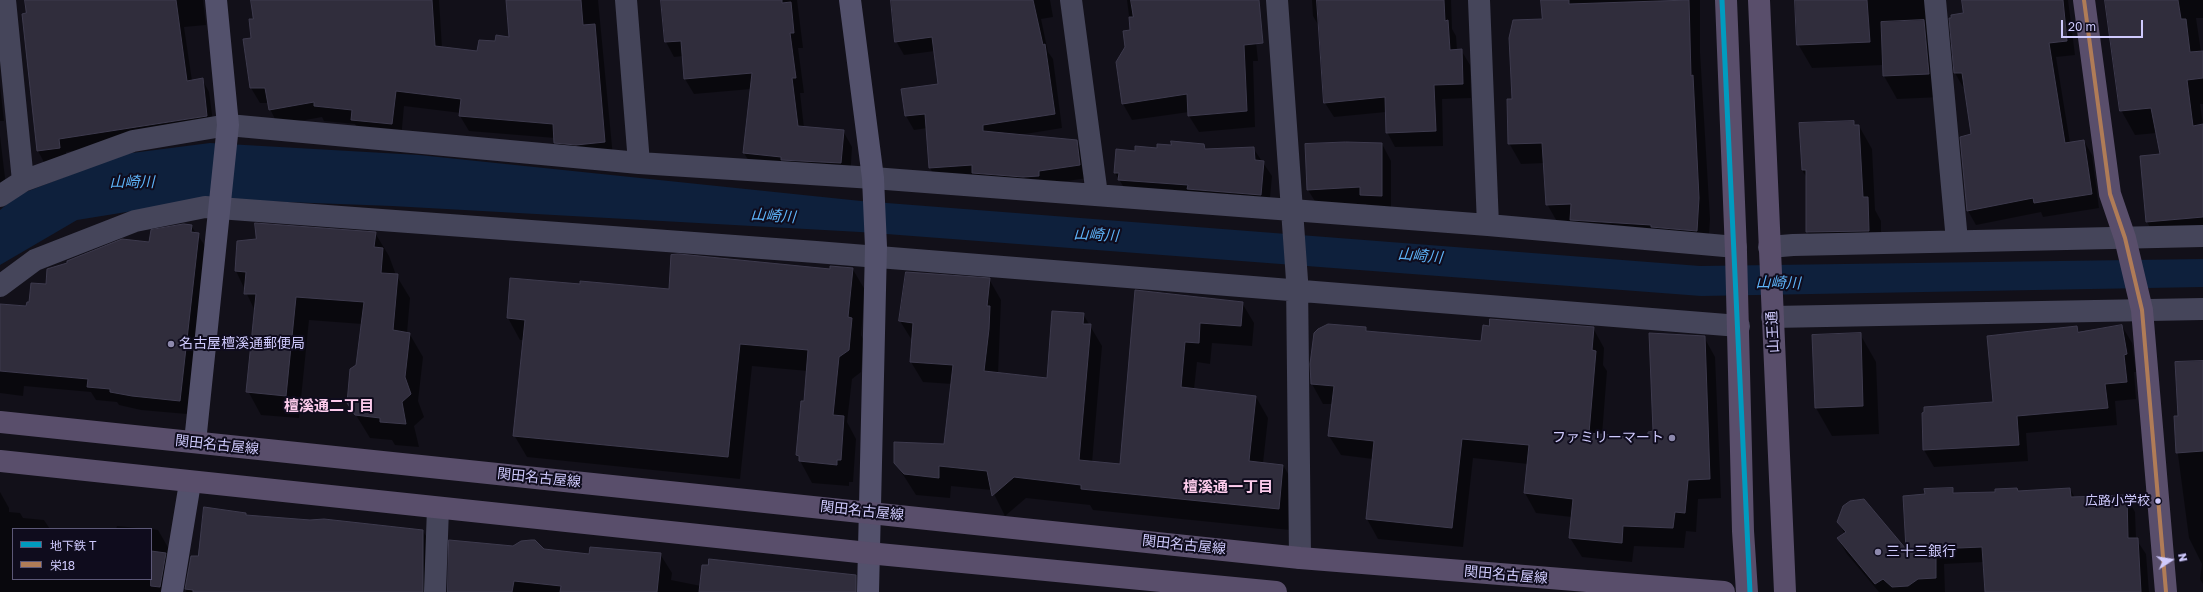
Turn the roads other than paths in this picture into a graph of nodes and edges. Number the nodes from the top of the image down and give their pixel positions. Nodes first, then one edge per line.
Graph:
1 (5, 0) edge
2 (216, 0) edge
3 (626, 0) edge
4 (850, 0) edge
5 (1071, 0) edge
6 (1277, 0) edge
7 (1479, 0) edge
8 (1726, 0) edge
9 (1759, 0) edge
10 (1935, 0) edge
11 (2084, 0) edge
12 (227, 132) junction
13 (639, 163) junction
14 (873, 178) junction
15 (23, 181) junction
16 (1097, 195) junction
17 (0, 196) edge
18 (220, 205) junction
19 (1291, 210) junction
20 (1488, 225) junction
21 (2203, 236) edge
22 (1957, 242) junction
23 (2126, 243) junction
24 (1736, 250) junction
25 (1769, 250) junction
26 (876, 252) junction
27 (1297, 285) junction
28 (0, 286) edge
29 (2141, 307) junction
30 (2203, 310) edge
31 (1772, 315) junction
32 (1738, 320) junction
33 (0, 422) edge
34 (195, 442) junction
35 (0, 461) edge
36 (190, 483) junction
37 (438, 508) junction
38 (870, 512) junction
39 (868, 553) junction
40 (1300, 558) junction
41 (172, 592) edge
42 (435, 592) edge
43 (868, 592) edge
44 (1276, 592) edge
45 (1724, 592) edge
46 (1747, 592) edge
47 (1786, 592) edge
48 (2166, 592) edge

1 - 15 street
2 - 12 street
3 - 13 street
4 - 14 street
5 - 16 street
6 - 19 street
7 - 20 street
8 - 24 main road
9 - 25 main road, 山王通
10 - 22 street
11 - 23 main road
12 - 13 street
12 - 15 street
12 - 18 street
13 - 14 street
14 - 16 street
14 - 26 street
15 - 17 street
16 - 19 street
18 - 26 street
18 - 28 street
18 - 34 street
19 - 20 street
19 - 27 street
20 - 24 street
21 - 23 street
22 - 23 street
22 - 25 street
23 - 29 main road
24 - 32 main road
25 - 31 main road, 山王通
26 - 27 street
26 - 38 street
27 - 32 street
27 - 40 street
29 - 30 street
29 - 31 street
29 - 48 main road
31 - 47 main road, 山王通
32 - 46 main road
33 - 34 main road, 関田名古屋線
34 - 38 main road, 関田名古屋線
35 - 36 main road
36 - 37 main road
36 - 41 street
37 - 39 main road
37 - 42 street
38 - 39 street
38 - 40 main road, 関田名古屋線
39 - 43 street
39 - 44 main road
40 - 45 main road, 関田名古屋線

